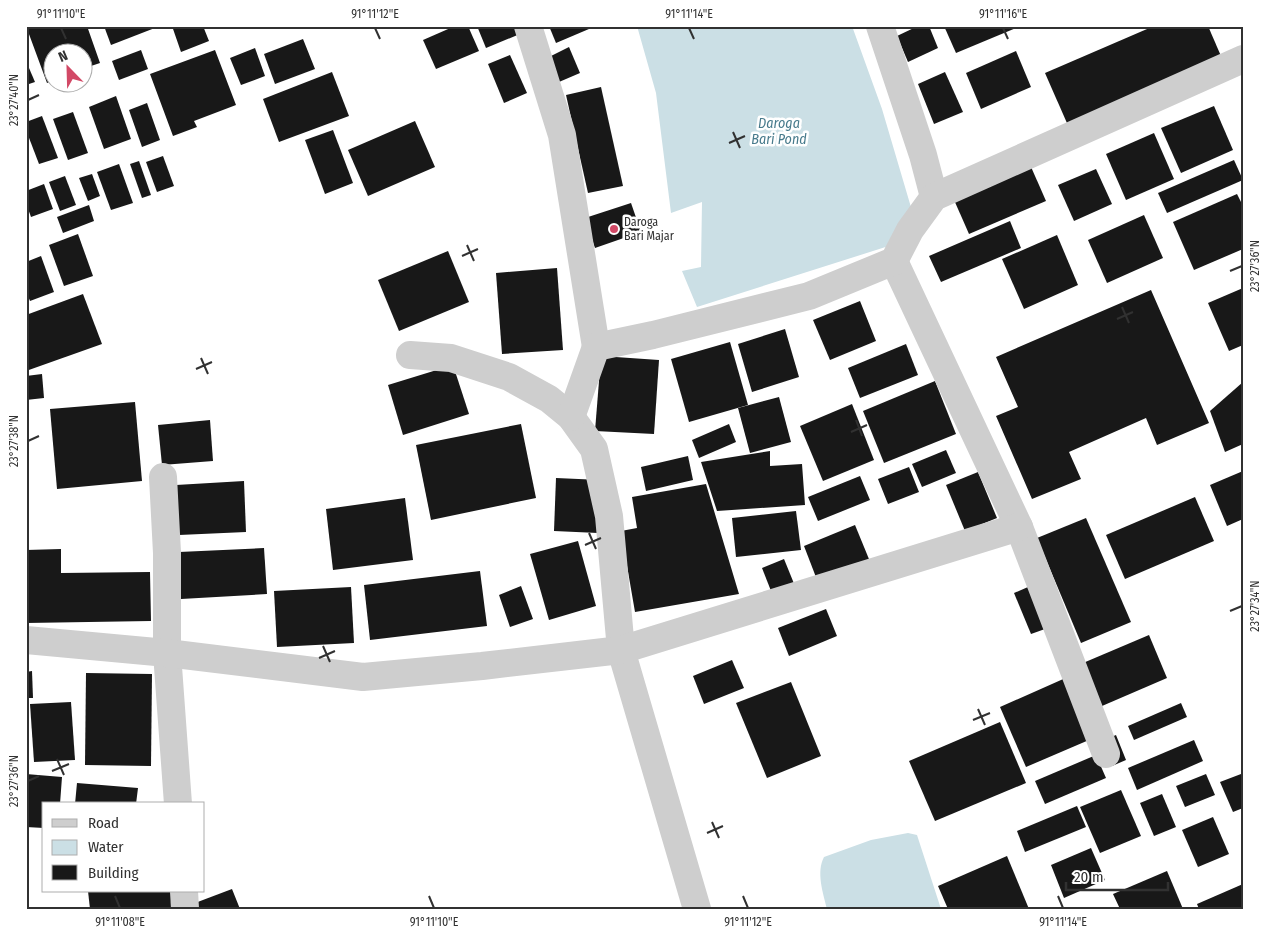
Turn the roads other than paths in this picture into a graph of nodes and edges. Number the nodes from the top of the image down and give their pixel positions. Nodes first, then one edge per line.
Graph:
1 (528, 26) edge
2 (880, 26) edge
3 (1243, 58) edge
4 (934, 197) junction
5 (894, 261) junction
6 (596, 347) junction
7 (410, 355) dead end
8 (571, 417) junction
9 (163, 476) dead end
10 (1019, 527) junction
11 (26, 640) edge
12 (621, 650) junction
13 (167, 653) junction
14 (1106, 754) dead end
15 (178, 802) edge
16 (184, 892) edge
17 (185, 909) edge
18 (697, 909) edge

1 - 6 street
2 - 4 street
3 - 4 street
4 - 5 street
5 - 6 street
5 - 10 street
6 - 8 street
7 - 8 street
8 - 12 street
9 - 13 street
10 - 12 street
10 - 14 street
11 - 13 street
12 - 13 street
12 - 18 street
13 - 15 street
16 - 17 street

